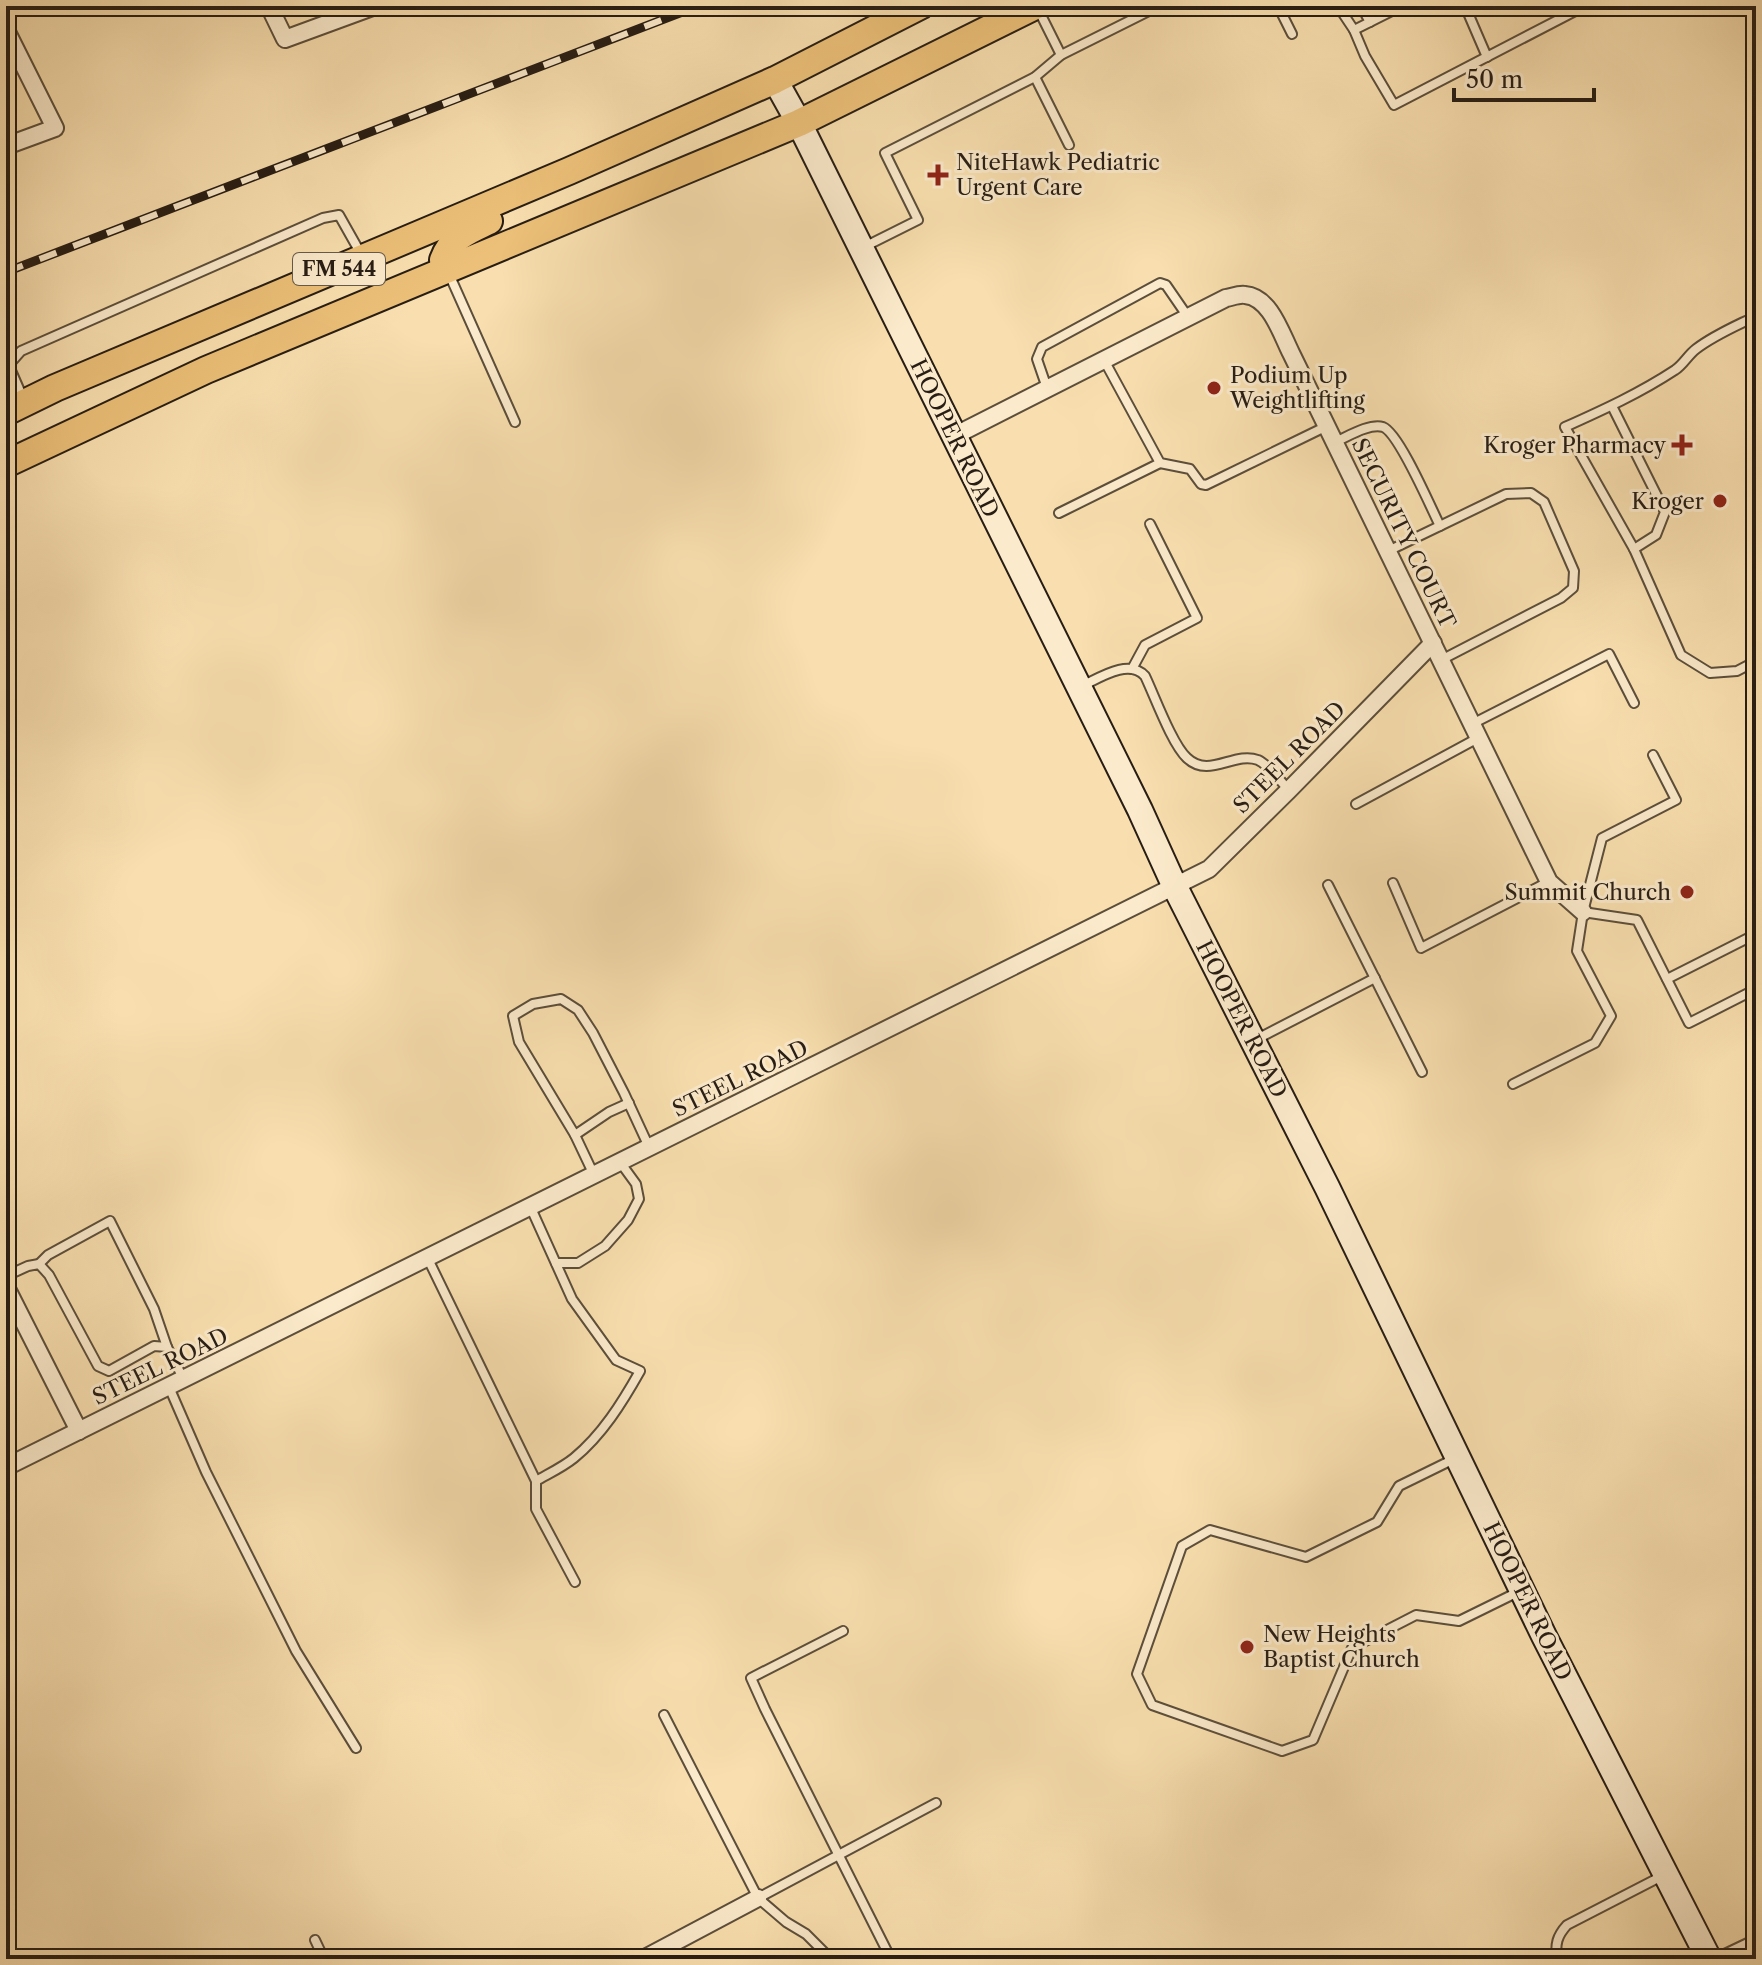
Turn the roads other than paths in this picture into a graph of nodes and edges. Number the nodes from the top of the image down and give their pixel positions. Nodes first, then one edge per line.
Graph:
1 (269, 6) edge
2 (375, 6) edge
3 (920, 6) edge
4 (1036, 6) edge
5 (1159, 6) edge
6 (1278, 6) edge
7 (1338, 6) edge
8 (1361, 6) edge
9 (1465, 6) edge
10 (1585, 6) edge
11 (1397, 7) edge
12 (1370, 22) junction
13 (6, 30) edge
14 (1354, 30) junction
15 (1292, 34) dead end
16 (1061, 55) junction
17 (1487, 57) junction
18 (1035, 77) junction
19 (775, 80) junction
20 (799, 123) junction
21 (1069, 145) dead end
22 (6, 146) edge
23 (569, 171) junction
24 (861, 248) junction
25 (364, 258) junction
26 (447, 269) junction
27 (1756, 316) edge
28 (1188, 317) junction
29 (1103, 360) junction
30 (7, 364) edge
31 (1047, 388) junction
32 (1612, 406) junction
33 (16, 407) edge
34 (515, 422) dead end
35 (1327, 426) junction
36 (954, 436) junction
37 (1335, 442) junction
38 (1160, 463) junction
39 (6, 464) edge
40 (1059, 513) dead end
41 (1150, 524) dead end
42 (1440, 526) junction
43 (1634, 549) junction
44 (1388, 551) junction
45 (1433, 643) junction
46 (1441, 660) junction
47 (1756, 661) edge
48 (1132, 669) junction
49 (1078, 688) junction
50 (1634, 703) dead end
51 (1476, 731) junction
52 (1653, 755) dead end
53 (1289, 790) junction
54 (1356, 804) dead end
55 (1756, 809) edge
56 (1756, 818) edge
57 (1549, 882) junction
58 (1393, 883) dead end
59 (1328, 885) dead end
60 (1175, 887) junction
61 (1583, 912) junction
62 (1756, 934) edge
63 (1375, 978) junction
64 (1667, 979) junction
65 (1756, 989) edge
66 (1253, 1041) junction
67 (1422, 1072) dead end
68 (1513, 1084) dead end
69 (629, 1103) junction
70 (575, 1135) junction
71 (649, 1147) junction
72 (619, 1162) junction
73 (594, 1175) junction
74 (530, 1206) junction
75 (427, 1257) junction
76 (556, 1263) junction
77 (39, 1264) junction
78 (6, 1276) edge
79 (6, 1287) edge
80 (167, 1347) junction
81 (176, 1383) junction
82 (79, 1431) junction
83 (1458, 1457) junction
84 (6, 1467) edge
85 (536, 1481) junction
86 (575, 1582) dead end
87 (1522, 1590) junction
88 (843, 1631) dead end
89 (664, 1715) dead end
90 (356, 1748) dead end
91 (936, 1803) dead end
92 (838, 1855) junction
93 (1666, 1875) junction
94 (758, 1898) junction
95 (1756, 1939) edge
96 (315, 1940) dead end
97 (324, 1959) edge
98 (643, 1959) edge
99 (831, 1959) edge
100 (891, 1959) edge
101 (1557, 1959) edge
102 (1712, 1959) edge

1 - 2 street
3 - 19 main road, FM 544 / FM 544
4 - 16 lane
4 - 20 main road, FM 544 / FM 544
5 - 16 lane
6 - 15 lane
7 - 14 lane
8 - 12 lane
9 - 17 lane
10 - 17 lane
11 - 12 lane
12 - 14 lane
13 - 22 street
14 - 17 lane
16 - 18 lane
18 - 21 lane
18 - 24 lane
19 - 20 street, HOOPER ROAD
19 - 23 main road, FM 544 / FM 544
20 - 24 street, HOOPER ROAD
20 - 26 main road, FM 544 / FM 544
23 - 25 main road, FM 544 / FM 544
23 - 26 main road
24 - 36 street, HOOPER ROAD
25 - 30 lane
25 - 33 main road, FM 544 / FM 544
26 - 34 lane
26 - 39 main road, FM 544 / FM 544
27 - 32 lane
28 - 29 street, SECURITY COURT
28 - 31 lane
28 - 35 street, SECURITY COURT
29 - 31 street, SECURITY COURT
29 - 38 lane
30 - 33 lane
31 - 36 street, SECURITY COURT
32 - 43 lane
32 - 43 lane
35 - 37 street, SECURITY COURT
35 - 38 lane
36 - 49 street, HOOPER ROAD
37 - 42 lane
37 - 44 street, SECURITY COURT
38 - 40 lane
41 - 48 lane
42 - 44 lane
42 - 46 lane
43 - 47 lane
44 - 45 street, SECURITY COURT
45 - 46 street, SECURITY COURT
45 - 53 street, STEEL ROAD
46 - 51 street, SECURITY COURT
48 - 49 lane
48 - 53 lane
49 - 60 street, HOOPER ROAD
50 - 51 lane
51 - 54 lane
51 - 57 street, SECURITY COURT
52 - 61 lane
53 - 60 street, STEEL ROAD
55 - 56 lane
57 - 58 lane
57 - 61 street, SECURITY COURT
59 - 63 lane
60 - 66 street, HOOPER ROAD
60 - 71 street, STEEL ROAD
61 - 64 lane
61 - 68 lane
62 - 64 lane
63 - 66 lane
63 - 67 lane
64 - 65 lane
66 - 83 street, HOOPER ROAD
69 - 70 lane
69 - 70 lane
69 - 71 lane
70 - 73 lane
71 - 72 street, STEEL ROAD
72 - 73 street, STEEL ROAD
72 - 76 lane
73 - 74 street, STEEL ROAD
74 - 75 street, STEEL ROAD
74 - 76 lane
75 - 81 street, STEEL ROAD
75 - 85 lane
76 - 85 lane
77 - 78 lane
77 - 80 lane
77 - 80 lane
79 - 82 street
80 - 81 lane
81 - 82 street, STEEL ROAD
81 - 90 lane
82 - 84 street, STEEL ROAD
83 - 87 street, HOOPER ROAD
83 - 87 lane
85 - 86 lane
87 - 93 street, HOOPER ROAD
88 - 92 lane
89 - 94 lane
91 - 92 lane
92 - 94 lane
92 - 100 lane
93 - 101 lane
93 - 102 street, HOOPER ROAD
94 - 98 street
94 - 99 lane
95 - 102 lane
96 - 97 lane

